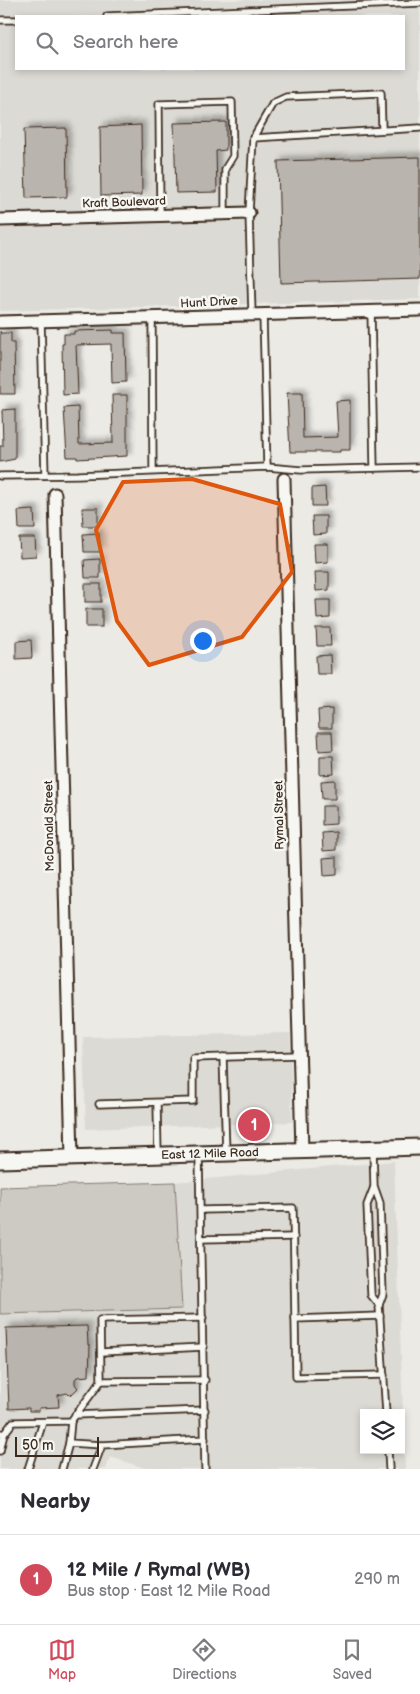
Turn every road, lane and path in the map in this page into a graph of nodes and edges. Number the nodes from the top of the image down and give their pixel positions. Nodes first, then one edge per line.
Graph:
1 (420, 3) edge
2 (131, 15) edge
3 (0, 20) edge
4 (15, 20) edge
5 (420, 128) edge
6 (382, 129) junction
7 (253, 138) junction
8 (225, 213) junction
9 (249, 213) junction
10 (160, 215) junction
11 (0, 220) edge
12 (420, 310) edge
13 (372, 311) junction
14 (257, 314) junction
15 (152, 318) junction
16 (41, 321) junction
17 (0, 322) edge
18 (267, 467) junction
19 (420, 467) edge
20 (374, 468) junction
21 (153, 471) junction
22 (45, 474) junction
23 (0, 476) edge
24 (284, 479) dead end
25 (55, 494) dead end
26 (299, 1055) junction
27 (223, 1057) junction
28 (99, 1104) dead end
29 (157, 1104) junction
30 (420, 1146) edge
31 (373, 1149) junction
32 (302, 1150) junction
33 (226, 1153) junction
34 (199, 1154) junction
35 (158, 1155) junction
36 (72, 1158) junction
37 (0, 1160) edge
38 (374, 1186) junction
39 (201, 1210) junction
40 (294, 1237) junction
41 (201, 1239) junction
42 (379, 1305) junction
43 (380, 1316) junction
44 (203, 1318) junction
45 (295, 1319) junction
46 (204, 1347) junction
47 (101, 1352) junction
48 (384, 1375) junction
49 (205, 1380) junction
50 (101, 1381) junction
51 (386, 1409) edge
52 (205, 1410) junction
53 (75, 1415) junction
54 (71, 1421) junction
55 (44, 1422) junction
56 (2, 1433) edge
57 (205, 1439) junction
58 (69, 1443) junction
59 (102, 1445) junction
60 (0, 1451) edge
61 (388, 1454) edge
62 (28, 1469) edge
63 (62, 1469) edge
64 (93, 1469) edge
65 (205, 1469) edge
66 (390, 1469) edge

1 - 2 lane
3 - 4 lane
5 - 6 lane
6 - 7 lane
6 - 7 lane
7 - 9 lane
8 - 9 street, Kraft Boulevard
8 - 10 street, Kraft Boulevard
8 - 10 lane
9 - 14 lane
10 - 11 street, Kraft Boulevard
12 - 13 street, Hunt Drive
13 - 14 street, Hunt Drive
13 - 20 lane
14 - 15 street, Hunt Drive
14 - 18 lane
15 - 16 street, Hunt Drive
15 - 21 lane
16 - 17 street, Hunt Drive
16 - 22 lane
18 - 20 lane
18 - 21 lane
19 - 20 lane
21 - 22 lane
22 - 23 lane
24 - 26 street, Rymal Street
25 - 36 street, McDonald Street
26 - 27 lane
26 - 32 street, Rymal Street
27 - 29 lane
27 - 33 lane
28 - 29 lane
29 - 35 lane
30 - 31 main road, East 12 Mile Road
31 - 32 main road, East 12 Mile Road
31 - 38 lane
32 - 33 main road, East 12 Mile Road
33 - 34 main road, East 12 Mile Road
34 - 35 main road, East 12 Mile Road
34 - 39 lane
35 - 36 main road, East 12 Mile Road
36 - 37 main road, East 12 Mile Road
38 - 42 lane
38 - 42 lane
39 - 40 lane
39 - 41 lane
40 - 41 lane
40 - 45 lane
41 - 44 lane
42 - 43 lane
43 - 45 lane
43 - 48 lane
44 - 46 lane
44 - 47 lane
45 - 48 lane
46 - 47 lane
46 - 49 lane
47 - 50 lane
48 - 51 lane
49 - 50 lane
49 - 52 lane
50 - 53 lane
52 - 53 lane
52 - 57 lane
53 - 54 lane
54 - 55 lane
54 - 58 lane
55 - 56 lane
55 - 62 lane
56 - 60 lane
57 - 59 lane
57 - 65 lane
58 - 59 lane
58 - 63 lane
59 - 64 lane
61 - 66 lane

